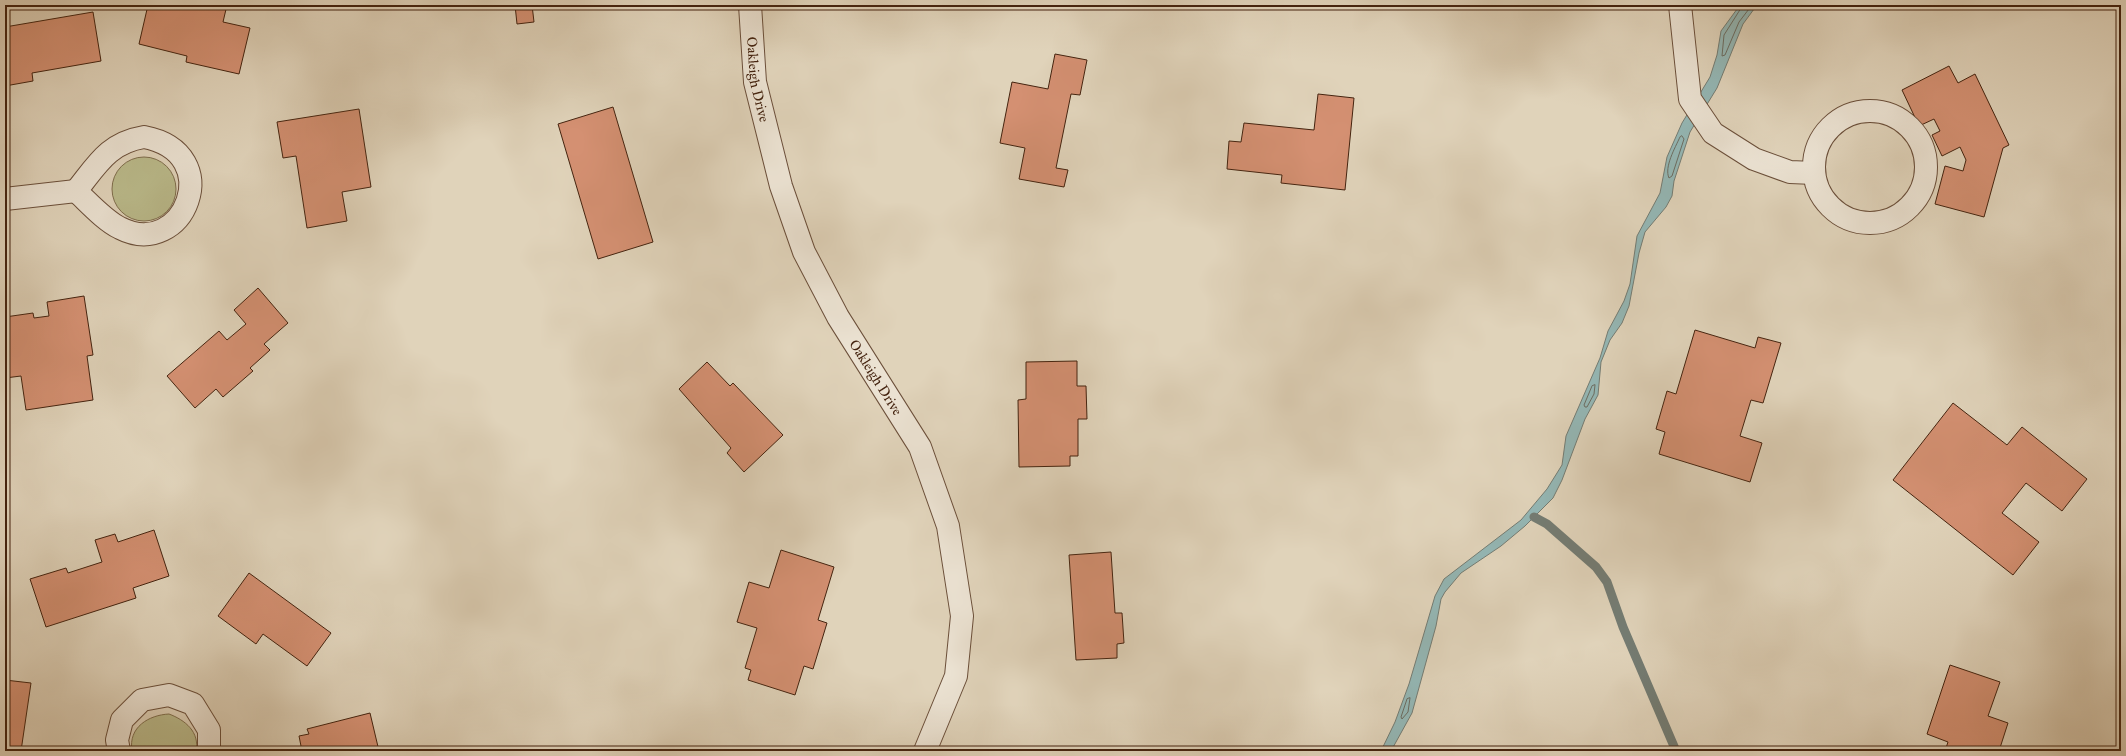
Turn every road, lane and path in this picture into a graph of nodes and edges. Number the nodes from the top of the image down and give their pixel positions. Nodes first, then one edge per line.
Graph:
1 (750, 5) edge
2 (1680, 5) edge
3 (1814, 173) junction
4 (76, 191) junction
5 (5, 199) edge
6 (119, 751) edge
7 (209, 751) edge
8 (924, 751) edge

1 - 8 street, Oakleigh Drive
2 - 3 street
3 - 3 street
4 - 4 street
4 - 5 street
6 - 7 street

